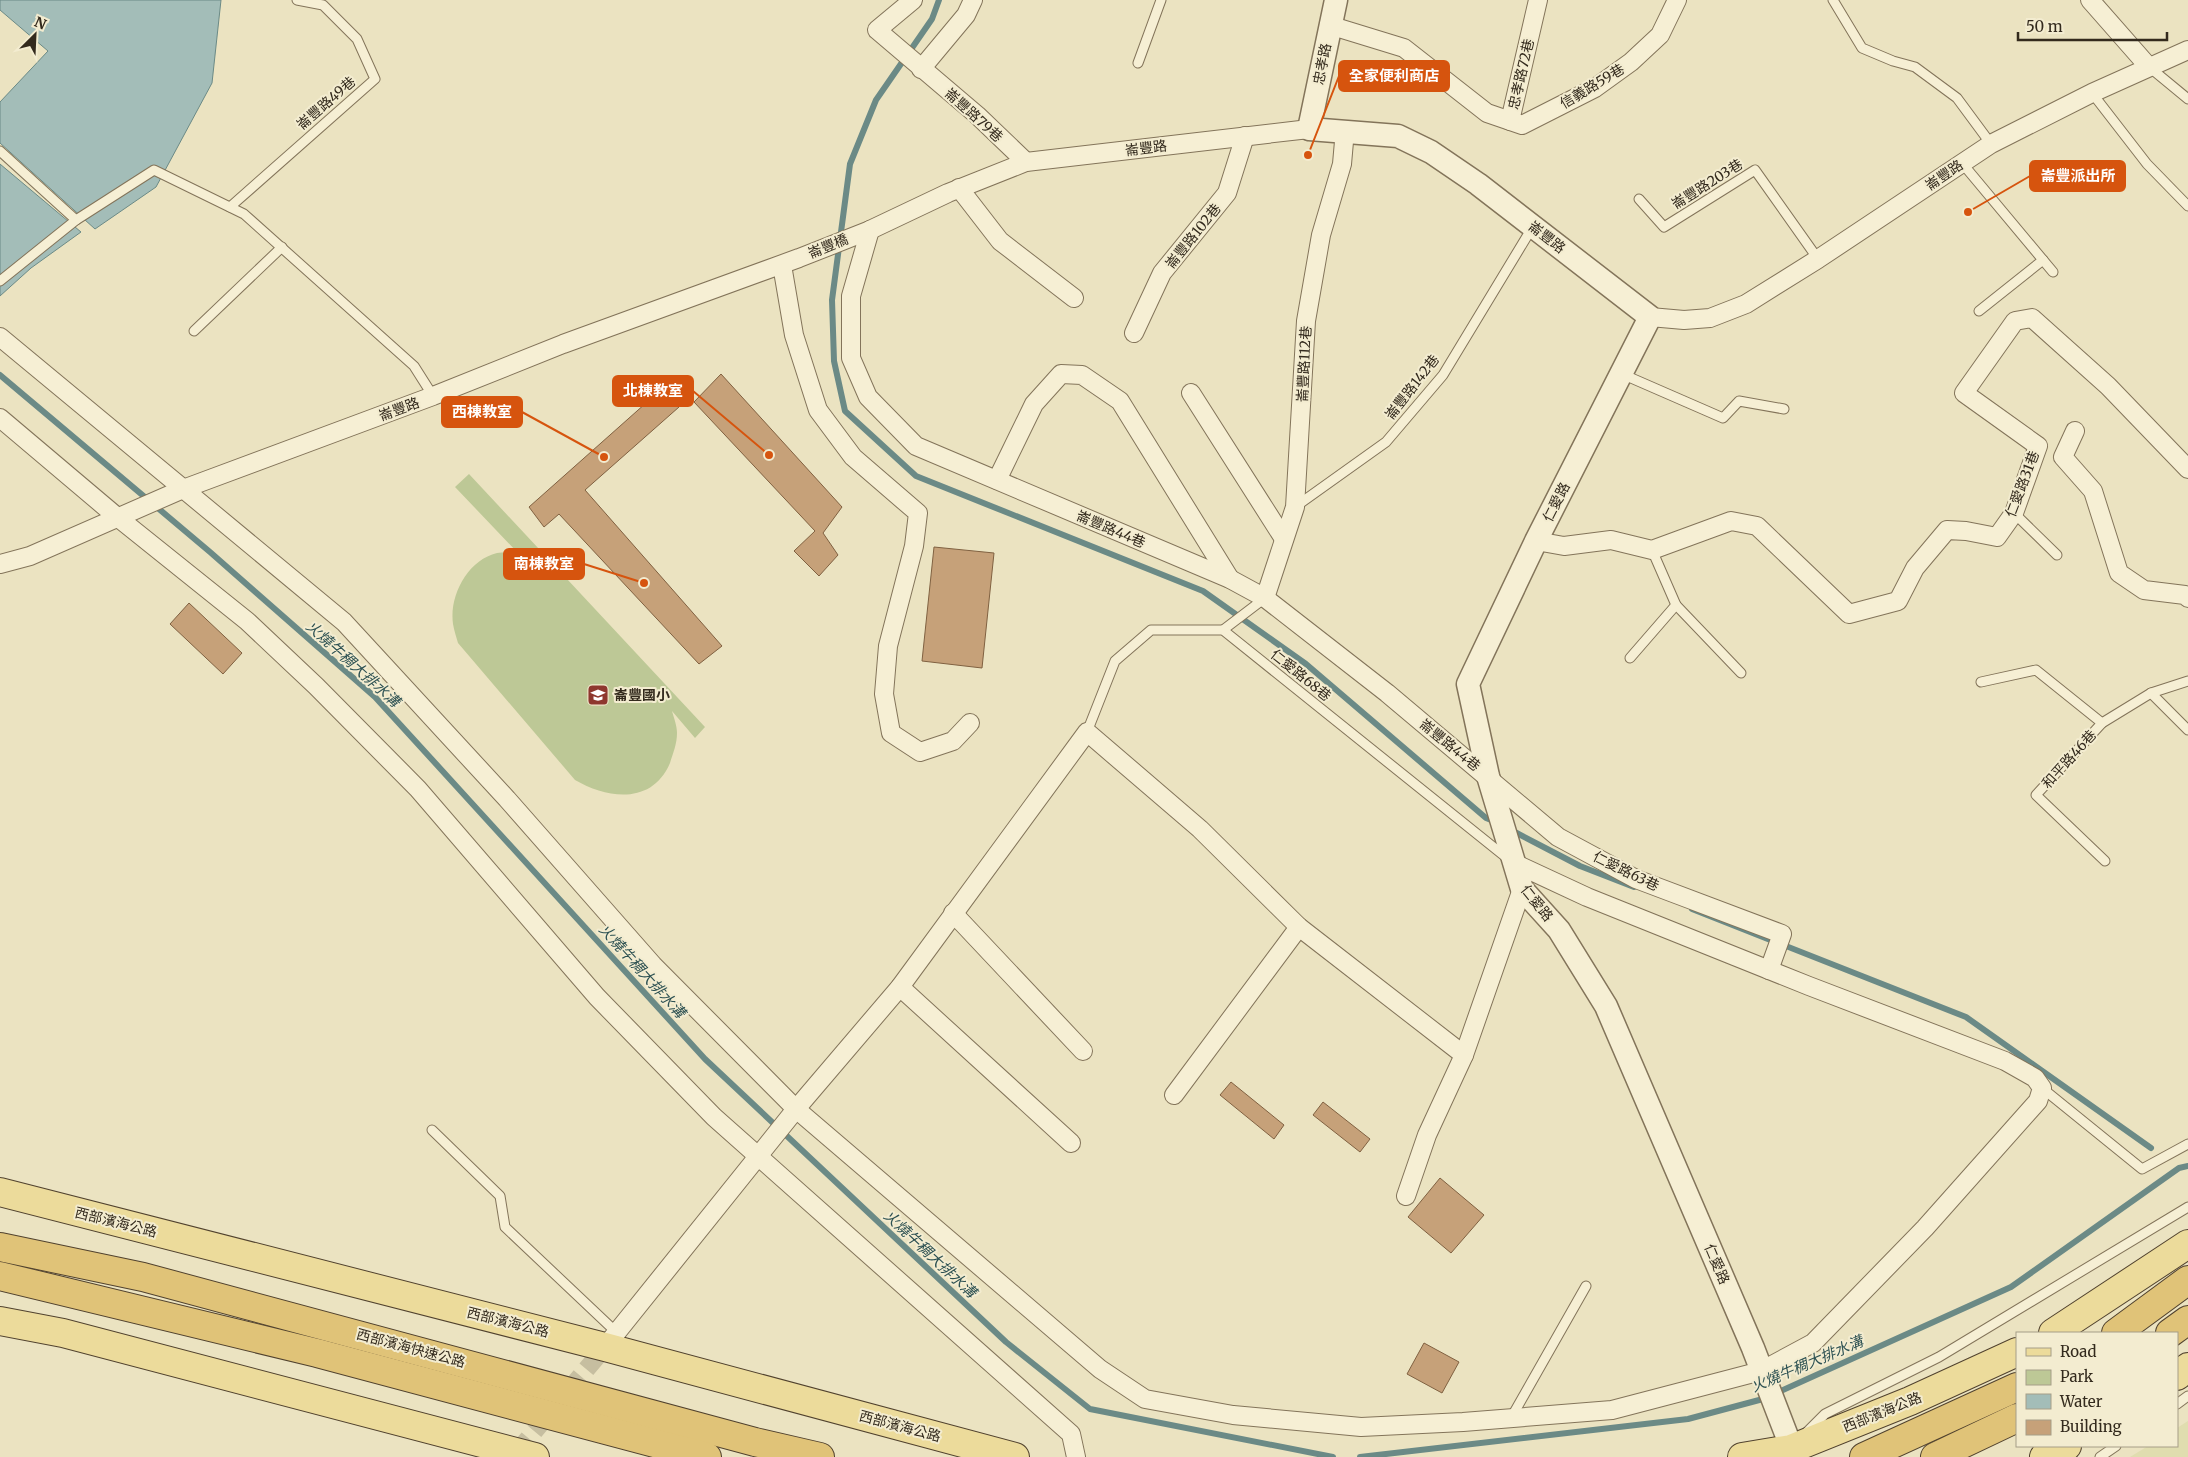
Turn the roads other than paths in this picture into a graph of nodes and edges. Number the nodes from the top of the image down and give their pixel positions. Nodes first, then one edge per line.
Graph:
1 (297, 0) edge
2 (913, 0) edge
3 (973, 0) edge
4 (1161, 0) edge
5 (1336, 0) edge
6 (1538, 0) edge
7 (1677, 0) edge
8 (1833, 0) edge
9 (2090, 0) edge
10 (1329, 25) junction
11 (2188, 50) edge
12 (1138, 63) dead end
13 (2148, 66) junction
14 (921, 69) junction
15 (2092, 93) junction
16 (2188, 100) edge
17 (1510, 121) junction
18 (1310, 129) junction
19 (1345, 130) junction
20 (1245, 136) junction
21 (1991, 144) junction
22 (0, 151) edge
23 (1026, 162) junction
24 (1962, 163) junction
25 (959, 188) junction
26 (1639, 199) dead end
27 (2188, 206) edge
28 (230, 207) junction
29 (76, 220) junction
30 (1533, 226) junction
31 (864, 232) junction
32 (282, 247) junction
33 (799, 258) joint
34 (1818, 259) junction
35 (2042, 260) junction
36 (782, 265) junction
37 (2053, 272) dead end
38 (0, 281) edge
39 (1074, 298) dead end
40 (1979, 311) dead end
41 (1650, 316) junction
42 (194, 331) dead end
43 (1134, 333) dead end
44 (0, 337) edge
45 (1622, 374) junction
46 (1191, 393) dead end
47 (433, 396) junction
48 (1784, 409) dead end
49 (0, 418) edge
50 (2075, 431) dead end
51 (2188, 469) edge
52 (997, 480) junction
53 (183, 489) junction
54 (1295, 507) junction
55 (2014, 513) junction
56 (116, 516) junction
57 (1284, 539) junction
58 (1536, 542) junction
59 (1652, 550) junction
60 (2057, 554) dead end
61 (0, 564) edge
62 (1230, 579) junction
63 (1266, 598) junction
64 (2188, 598) edge
65 (1676, 605) junction
66 (1223, 630) junction
67 (1630, 658) dead end
68 (1740, 673) dead end
69 (2188, 681) edge
70 (1981, 682) dead end
71 (2151, 693) junction
72 (2102, 722) junction
73 (970, 724) dead end
74 (2188, 730) edge
75 (1087, 732) junction
76 (1488, 776) junction
77 (2105, 861) dead end
78 (1514, 864) junction
79 (1522, 889) junction
80 (953, 914) junction
81 (1299, 927) junction
82 (1769, 970) junction
83 (900, 987) junction
84 (1083, 1051) dead end
85 (1464, 1055) junction
86 (2042, 1088) junction
87 (1174, 1095) dead end
88 (796, 1109) junction
89 (432, 1130) dead end
90 (1071, 1143) dead end
91 (2188, 1144) edge
92 (758, 1158) junction
93 (0, 1192) edge
94 (1406, 1196) dead end
95 (2188, 1207) edge
96 (2188, 1244) edge
97 (0, 1247) edge
98 (0, 1276) edge
99 (2188, 1280) edge
100 (1586, 1286) dead end
101 (2188, 1320) edge
102 (0, 1321) edge
103 (2055, 1332) edge
104 (2117, 1332) edge
105 (2171, 1332) edge
106 (610, 1340) junction
107 (2016, 1352) edge
108 (2188, 1367) edge
109 (1761, 1371) junction
110 (2178, 1375) edge
111 (2016, 1387) edge
112 (1511, 1418) junction
113 (2016, 1418) edge
114 (2065, 1447) edge
115 (2115, 1447) edge
116 (1793, 1453) edge
117 (522, 1455) edge
118 (707, 1457) edge
119 (820, 1457) edge
120 (1015, 1457) edge
121 (1076, 1457) edge
122 (1742, 1457) edge
123 (1864, 1457) edge
124 (1935, 1457) edge
125 (2044, 1457) edge
126 (2100, 1457) edge

1 - 28 lane, 崙豐路49巷
2 - 14 street, 崙豐路79巷
3 - 14 street
4 - 12 lane
5 - 10 street, 忠孝路
6 - 17 street, 忠孝路72巷
7 - 17 street, 信義路59巷
8 - 21 lane
9 - 13 street
10 - 17 street, 忠孝路72巷
10 - 18 street, 忠孝路
11 - 13 street, 崙豐路
13 - 15 street, 崙豐路
13 - 16 lane
14 - 23 street, 崙豐路79巷
15 - 21 street, 崙豐路
15 - 27 lane
18 - 19 street, 崙豐路
18 - 20 street, 崙豐路
19 - 30 street, 崙豐路
19 - 54 street, 崙豐路112巷
20 - 23 street, 崙豐路
20 - 43 street, 崙豐路102巷
21 - 24 street, 崙豐路
22 - 29 lane
23 - 25 street, 崙豐路
24 - 34 street, 崙豐路
24 - 35 lane
25 - 31 street, 崙豐路
25 - 39 street
26 - 34 lane, 崙豐路203巷
28 - 29 lane
28 - 32 lane
29 - 38 lane
30 - 41 street, 崙豐路
30 - 54 lane, 崙豐路142巷
31 - 33 street, 崙豐橋
31 - 52 street, 崙豐路44巷
32 - 42 lane
32 - 47 lane
33 - 36 street, 崙豐路
34 - 41 street, 崙豐路
35 - 37 lane
35 - 40 lane
36 - 47 street, 崙豐路
36 - 73 street
41 - 45 street, 仁愛路
44 - 53 street
45 - 48 lane
45 - 58 street, 仁愛路
46 - 57 street
47 - 53 street, 崙豐路
49 - 56 street
50 - 64 street
51 - 55 street, 仁愛路31巷
52 - 62 street, 崙豐路44巷
52 - 62 street
53 - 56 street, 崙豐路
53 - 88 street
54 - 57 street, 崙豐路112巷
55 - 59 street, 仁愛路31巷
55 - 60 lane
56 - 61 street, 崙豐路
56 - 92 street
57 - 63 street, 崙豐路112巷
58 - 59 street
58 - 76 street, 仁愛路
59 - 65 lane
62 - 63 street, 崙豐路44巷
63 - 66 lane
63 - 76 street, 崙豐路44巷
65 - 67 lane
65 - 68 lane
66 - 75 lane
66 - 78 lane, 仁愛路68巷
69 - 71 lane, 和平路46巷
70 - 72 lane
71 - 72 lane, 和平路46巷
71 - 74 lane
72 - 77 lane, 和平路46巷
75 - 80 street
75 - 81 street
76 - 78 street, 仁愛路
76 - 82 street, 仁愛路63巷
78 - 79 street, 仁愛路
78 - 82 street
79 - 85 street
79 - 109 street, 仁愛路
80 - 83 street
80 - 84 street
81 - 85 street
81 - 87 street
82 - 86 street
83 - 88 street
83 - 90 street
85 - 94 street
86 - 91 lane
86 - 109 street
88 - 92 street
88 - 112 street
89 - 106 lane
92 - 106 street
92 - 121 street
93 - 106 main road, 西部濱海公路
95 - 116 lane
96 - 103 main road
97 - 119 highway, 西部濱海快速公路
98 - 118 highway, 西部濱海快速公路
99 - 104 highway
100 - 112 lane
101 - 105 highway
102 - 117 main road
106 - 120 main road, 西部濱海公路
107 - 116 main road, 西部濱海公路
108 - 110 main road
109 - 112 street
109 - 116 street, 仁愛路
111 - 123 highway
113 - 124 highway
114 - 125 main road
115 - 126 lane
116 - 122 main road, 西部濱海公路

